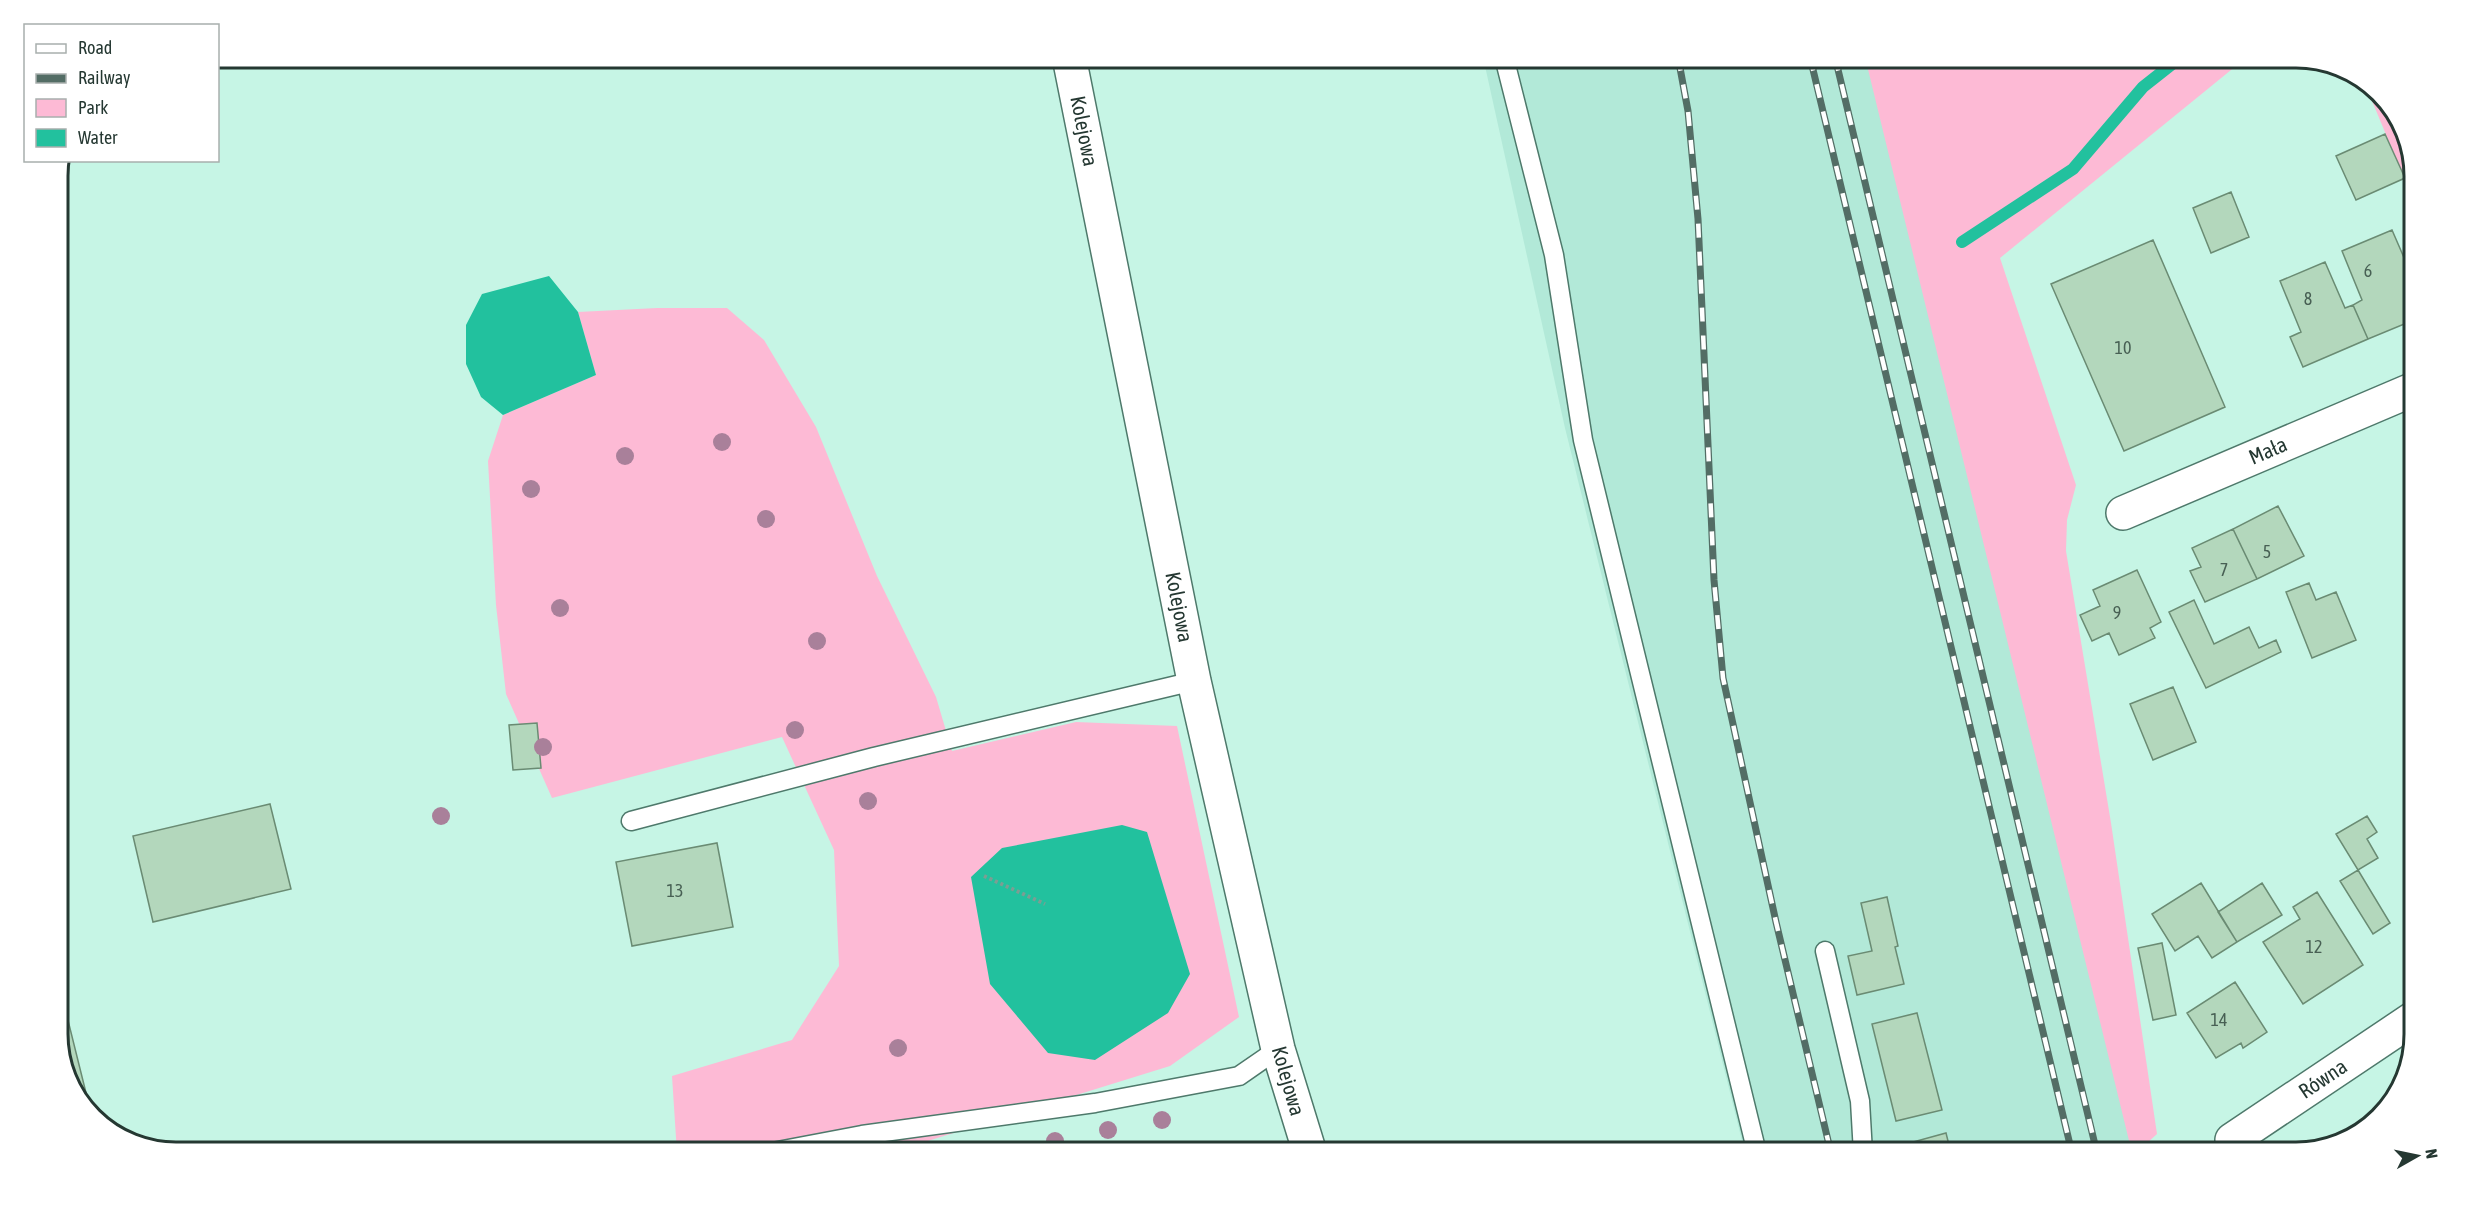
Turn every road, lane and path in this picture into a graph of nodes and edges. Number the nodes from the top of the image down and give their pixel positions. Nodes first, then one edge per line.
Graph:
1 (1071, 68) edge
2 (1507, 68) edge
3 (2403, 394) edge
4 (2123, 513) dead end
5 (1194, 681) junction
6 (631, 821) dead end
7 (984, 876) dead end
8 (1045, 904) dead end
9 (1825, 951) dead end
10 (2404, 1025) edge
11 (1278, 1049) junction
12 (2232, 1140) dead end
13 (825, 1142) edge
14 (1307, 1142) edge
15 (1754, 1142) edge
16 (1862, 1142) edge

1 - 5 street, Kolejowa
2 - 15 lane
3 - 4 street, Mała
5 - 6 lane
5 - 11 street, Kolejowa
7 - 8 path
9 - 16 lane
10 - 12 street, Równa
11 - 13 lane
11 - 14 street, Kolejowa

